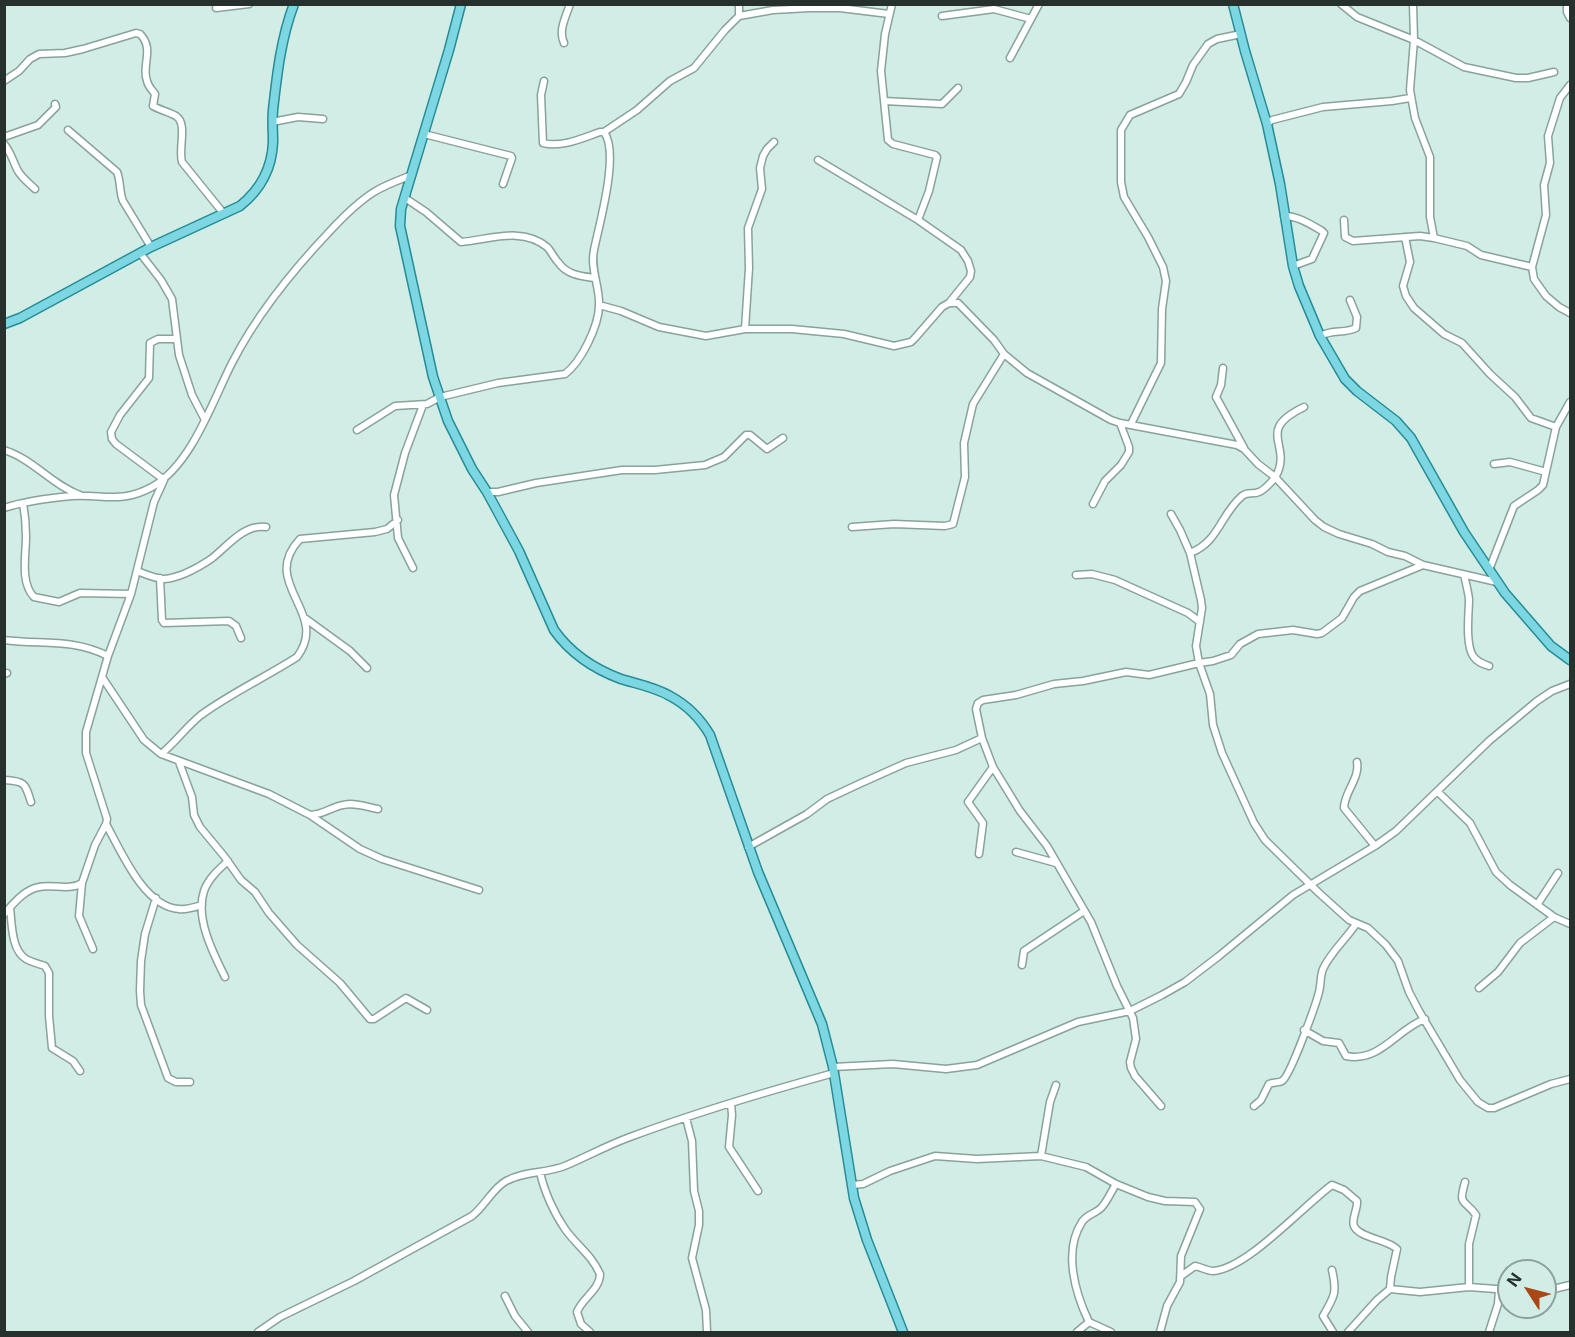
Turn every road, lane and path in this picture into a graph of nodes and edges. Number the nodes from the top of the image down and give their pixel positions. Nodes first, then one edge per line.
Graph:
1 (249, 4) edge
2 (294, 4) edge
3 (461, 4) edge
4 (570, 4) edge
5 (739, 4) edge
6 (892, 4) edge
7 (1039, 4) edge
8 (1233, 4) edge
9 (1341, 4) edge
10 (1413, 4) edge
11 (1567, 6) edge
12 (216, 8) dead end
13 (889, 14) junction
14 (739, 16) junction
15 (942, 16) dead end
16 (1570, 18) edge
17 (1031, 19) junction
18 (1240, 34) junction
19 (1414, 40) junction
20 (564, 43) dead end
21 (1010, 58) dead end
22 (1554, 72) dead end
23 (4, 81) edge
24 (544, 81) dead end
25 (1570, 85) edge
26 (958, 88) dead end
27 (1410, 98) junction
28 (884, 101) junction
29 (55, 104) dead end
30 (323, 119) dead end
31 (272, 122) junction
32 (1267, 124) junction
33 (68, 130) dead end
34 (604, 132) junction
35 (424, 134) junction
36 (4, 137) edge
37 (774, 142) dead end
38 (4, 144) edge
39 (818, 160) dead end
40 (412, 175) junction
41 (503, 184) dead end
42 (35, 189) dead end
43 (405, 198) junction
44 (224, 214) junction
45 (1284, 216) junction
46 (918, 220) junction
47 (1344, 220) dead end
48 (1405, 237) junction
49 (1434, 237) junction
50 (151, 247) junction
51 (140, 253) junction
52 (1293, 266) junction
53 (1532, 267) junction
54 (595, 278) junction
55 (1350, 300) dead end
56 (949, 303) junction
57 (599, 305) junction
58 (1570, 313) edge
59 (4, 324) edge
60 (745, 329) junction
61 (1320, 336) junction
62 (176, 339) junction
63 (1004, 354) junction
64 (1223, 368) dead end
65 (440, 397) junction
66 (1570, 402) edge
67 (423, 405) junction
68 (1304, 407) dead end
69 (205, 420) junction
70 (1120, 423) junction
71 (1131, 424) junction
72 (1556, 426) junction
73 (357, 430) dead end
74 (783, 438) dead end
75 (1244, 448) junction
76 (4, 450) edge
77 (1494, 464) dead end
78 (1546, 472) junction
79 (166, 477) junction
80 (1275, 477) junction
81 (487, 492) junction
82 (83, 496) junction
83 (23, 503) junction
84 (1093, 504) dead end
85 (4, 508) edge
86 (1171, 514) dead end
87 (398, 520) junction
88 (266, 527) dead end
89 (852, 527) dead end
90 (1190, 553) junction
91 (1424, 565) junction
92 (413, 568) dead end
93 (1489, 570) junction
94 (137, 571) junction
95 (1076, 575) dead end
96 (1464, 575) junction
97 (160, 578) junction
98 (1497, 582) junction
99 (130, 594) junction
100 (305, 618) junction
101 (1200, 622) junction
102 (241, 638) dead end
103 (4, 640) edge
104 (108, 656) junction
105 (1570, 660) edge
106 (1199, 663) junction
107 (1489, 666) dead end
108 (367, 668) dead end
109 (102, 677) junction
110 (1570, 684) edge
111 (982, 738) junction
112 (161, 754) junction
113 (179, 762) junction
114 (1357, 762) dead end
115 (993, 766) junction
116 (4, 780) edge
117 (1438, 792) junction
118 (31, 802) dead end
119 (378, 808) dead end
120 (310, 816) junction
121 (106, 824) junction
122 (748, 846) junction
123 (1375, 846) junction
124 (1016, 852) dead end
125 (979, 854) dead end
126 (228, 861) junction
127 (1056, 863) junction
128 (1558, 873) dead end
129 (82, 883) junction
130 (1310, 884) junction
131 (479, 890) dead end
132 (156, 898) junction
133 (202, 905) junction
134 (1537, 905) junction
135 (7, 911) edge
136 (1084, 911) junction
137 (1554, 917) junction
138 (1356, 924) junction
139 (1570, 924) edge
140 (93, 950) dead end
141 (1022, 965) dead end
142 (225, 977) dead end
143 (1479, 988) dead end
144 (427, 1010) dead end
145 (1130, 1011) junction
146 (1425, 1019) junction
147 (1304, 1030) junction
148 (834, 1070) junction
149 (80, 1071) dead end
150 (1570, 1079) edge
151 (190, 1082) dead end
152 (1056, 1085) dead end
153 (731, 1102) junction
154 (1161, 1106) dead end
155 (1254, 1106) dead end
156 (686, 1118) junction
157 (1041, 1156) junction
158 (540, 1172) junction
159 (1465, 1182) dead end
160 (1116, 1184) junction
161 (852, 1185) junction
162 (758, 1191) dead end
163 (1332, 1270) dead end
164 (1181, 1276) junction
165 (1469, 1287) junction
166 (1390, 1289) junction
167 (1497, 1290) edge
168 (505, 1296) dead end
169 (1497, 1307) edge
170 (1089, 1322) junction
171 (258, 1332) edge
172 (528, 1332) edge
173 (590, 1332) edge
174 (707, 1332) edge
175 (903, 1332) edge
176 (1077, 1332) edge
177 (1111, 1332) edge
178 (1160, 1332) edge
179 (1333, 1332) edge
180 (1348, 1332) edge
181 (1489, 1332) edge

1 - 12 street
2 - 31 main road
3 - 35 main road
4 - 20 street
5 - 14 street
6 - 13 street
7 - 17 street
8 - 18 main road
9 - 19 street
10 - 19 street
11 - 16 street
13 - 14 street
13 - 28 street
14 - 34 street
15 - 17 street
17 - 21 street
18 - 32 main road
18 - 71 street
19 - 22 street
19 - 27 street
23 - 44 street
24 - 34 street
25 - 53 street
26 - 28 street
27 - 32 street
27 - 49 street
28 - 46 street
29 - 36 street
30 - 31 street
31 - 44 main road
32 - 45 main road
33 - 50 street
34 - 54 street
35 - 40 main road
35 - 41 street
37 - 60 street
38 - 42 street
39 - 46 street
40 - 43 main road
40 - 69 street
43 - 54 street
43 - 65 main road
44 - 50 main road
45 - 52 main road
45 - 52 street
46 - 56 street
47 - 48 street
48 - 49 street
48 - 72 street
49 - 53 street
50 - 51 main road
51 - 59 main road
51 - 62 street
52 - 61 main road
53 - 58 street
54 - 57 street
55 - 61 street
56 - 60 street
56 - 63 street
57 - 60 street
57 - 65 street
61 - 93 main road
62 - 69 street
62 - 79 street
63 - 70 street
63 - 89 street
64 - 75 street
65 - 67 street
65 - 81 main road
66 - 72 street
67 - 73 street
67 - 87 street
68 - 80 street
69 - 79 street
70 - 71 street
70 - 84 street
71 - 75 street
72 - 78 street
74 - 81 street
75 - 80 street
76 - 82 street
77 - 78 street
78 - 93 street
79 - 82 street
79 - 94 street
80 - 90 street
80 - 91 street
81 - 122 main road
82 - 83 street
83 - 85 street
83 - 99 street
86 - 90 street
87 - 92 street
87 - 100 street
88 - 97 street
90 - 101 street
91 - 96 street
91 - 106 street
93 - 98 main road
94 - 97 street
94 - 99 street
95 - 101 street
96 - 98 street
96 - 107 street
97 - 102 street
98 - 105 main road
99 - 104 street
100 - 108 street
100 - 112 street
101 - 106 street
103 - 104 street
104 - 109 street
106 - 111 street
106 - 130 street
109 - 112 street
109 - 121 street
110 - 117 street
111 - 115 street
111 - 122 street
112 - 113 street
113 - 120 street
113 - 126 street
114 - 123 street
115 - 125 street
115 - 127 street
116 - 118 street
117 - 123 street
117 - 134 street
119 - 120 street
120 - 131 street
121 - 129 street
121 - 132 street
122 - 148 main road
123 - 130 street
124 - 127 street
126 - 133 street
126 - 144 street
127 - 136 street
128 - 134 street
129 - 135 street
129 - 140 street
130 - 138 street
130 - 145 street
132 - 133 street
132 - 151 street
133 - 142 street
134 - 137 street
135 - 149 street
136 - 141 street
136 - 145 street
137 - 139 street
137 - 143 street
138 - 146 street
138 - 147 street
145 - 148 street
145 - 154 street
146 - 147 street
146 - 150 street
147 - 155 street
148 - 153 street
148 - 161 main road
152 - 157 street
153 - 156 street
153 - 162 street
156 - 158 street
156 - 174 street
157 - 160 street
157 - 161 street
158 - 171 street
158 - 173 street
159 - 165 street
160 - 164 street
160 - 170 street
161 - 175 main road
163 - 179 street
164 - 166 street
164 - 178 street
165 - 166 street
165 - 167 street
166 - 180 street
168 - 172 street
169 - 181 street
170 - 176 street
170 - 177 street

